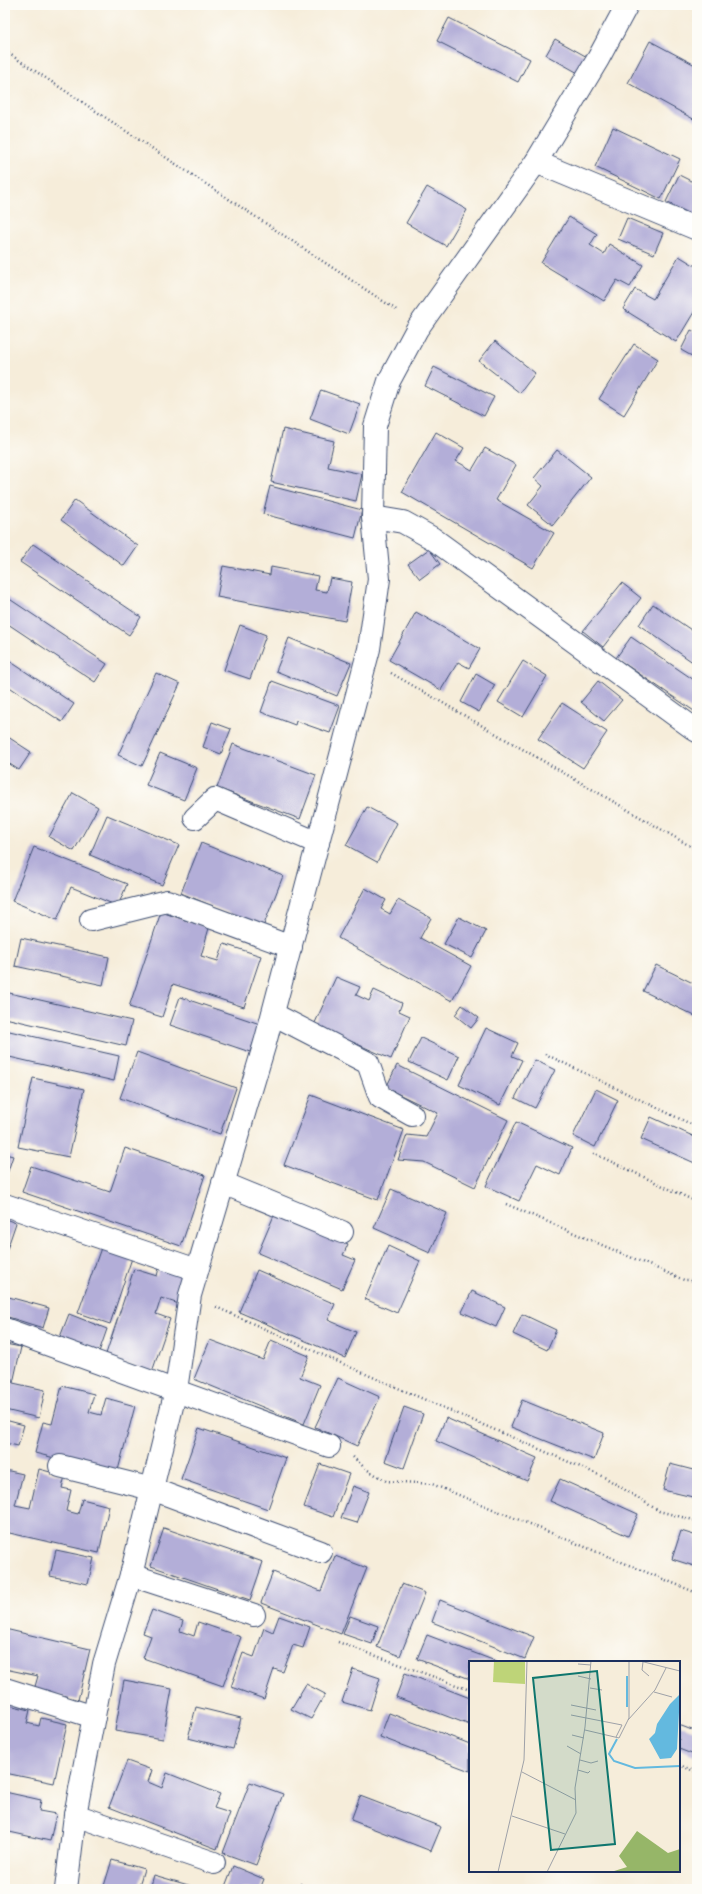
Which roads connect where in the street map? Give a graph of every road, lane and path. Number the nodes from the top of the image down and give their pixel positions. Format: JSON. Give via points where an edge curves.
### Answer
{"nodes":[{"id":1,"x":627,"y":5,"type":"edge"},
{"id":2,"x":692,"y":5,"type":"edge"},
{"id":3,"x":697,"y":8,"type":"edge"},
{"id":4,"x":5,"y":51,"type":"edge"},
{"id":5,"x":536,"y":162,"type":"junction"},
{"id":6,"x":697,"y":229,"type":"edge"},
{"id":7,"x":417,"y":329,"type":"junction"},
{"id":8,"x":373,"y":516,"type":"junction"},
{"id":9,"x":366,"y":659,"type":"junction"},
{"id":10,"x":697,"y":732,"type":"edge"},
{"id":11,"x":195,"y":818,"type":"dead end"},
{"id":12,"x":318,"y":843,"type":"junction"},
{"id":13,"x":697,"y":850,"type":"edge"},
{"id":14,"x":91,"y":920,"type":"dead end"},
{"id":15,"x":291,"y":947,"type":"junction"},
{"id":16,"x":273,"y":1014,"type":"junction"},
{"id":17,"x":545,"y":1054,"type":"dead end"},
{"id":18,"x":412,"y":1115,"type":"dead end"},
{"id":19,"x":697,"y":1126,"type":"edge"},
{"id":20,"x":593,"y":1153,"type":"dead end"},
{"id":21,"x":223,"y":1183,"type":"junction"},
{"id":22,"x":697,"y":1202,"type":"edge"},
{"id":23,"x":5,"y":1204,"type":"edge"},
{"id":24,"x":506,"y":1204,"type":"dead end"},
{"id":25,"x":342,"y":1232,"type":"dead end"},
{"id":26,"x":197,"y":1270,"type":"junction"},
{"id":27,"x":697,"y":1280,"type":"edge"},
{"id":28,"x":190,"y":1295,"type":"junction"},
{"id":29,"x":5,"y":1329,"type":"edge"},
{"id":30,"x":176,"y":1390,"type":"junction"},
{"id":31,"x":329,"y":1446,"type":"joint"},
{"id":32,"x":60,"y":1466,"type":"dead end"},
{"id":33,"x":152,"y":1489,"type":"junction"},
{"id":34,"x":697,"y":1521,"type":"edge"},
{"id":35,"x":321,"y":1552,"type":"dead end"},
{"id":36,"x":131,"y":1575,"type":"junction"},
{"id":37,"x":697,"y":1593,"type":"edge"},
{"id":38,"x":254,"y":1615,"type":"dead end"},
{"id":39,"x":338,"y":1642,"type":"dead end"},
{"id":40,"x":5,"y":1690,"type":"edge"},
{"id":41,"x":469,"y":1690,"type":"edge"},
{"id":42,"x":94,"y":1717,"type":"junction"},
{"id":43,"x":680,"y":1765,"type":"edge"},
{"id":44,"x":697,"y":1772,"type":"edge"},
{"id":45,"x":75,"y":1815,"type":"junction"},
{"id":46,"x":214,"y":1863,"type":"dead end"},
{"id":47,"x":300,"y":1884,"type":"dead end"},
{"id":48,"x":66,"y":1889,"type":"edge"},
{"id":49,"x":313,"y":1889,"type":"edge"}],
"edges":[{"from":1,"to":5,"type":"street"},
{"from":2,"to":3,"type":"path"},
{"from":4,"to":7,"type":"path","via":[[393,306]]},
{"from":5,"to":6,"type":"street"},
{"from":5,"to":7,"type":"street"},
{"from":7,"to":8,"type":"street","via":[[389,381],[375,426]]},
{"from":8,"to":9,"type":"street","via":[[379,579]]},
{"from":8,"to":10,"type":"street","via":[[403,522],[432,538]]},
{"from":9,"to":12,"type":"street"},
{"from":9,"to":13,"type":"path"},
{"from":11,"to":12,"type":"street","via":[[215,799]]},
{"from":12,"to":15,"type":"street"},
{"from":14,"to":15,"type":"street","via":[[167,901]]},
{"from":15,"to":16,"type":"street"},
{"from":16,"to":18,"type":"street","via":[[368,1063],[380,1097]]},
{"from":16,"to":21,"type":"street"},
{"from":17,"to":19,"type":"path"},
{"from":20,"to":22,"type":"path"},
{"from":21,"to":25,"type":"street"},
{"from":21,"to":26,"type":"street"},
{"from":23,"to":26,"type":"street"},
{"from":24,"to":27,"type":"path","via":[[684,1280]]},
{"from":26,"to":28,"type":"street"},
{"from":28,"to":30,"type":"street"},
{"from":28,"to":34,"type":"path","via":[[606,1478],[659,1511]]},
{"from":29,"to":30,"type":"street"},
{"from":30,"to":31,"type":"street"},
{"from":30,"to":33,"type":"street"},
{"from":31,"to":37,"type":"path","via":[[350,1453],[366,1469],[386,1481],[432,1484]]},
{"from":32,"to":33,"type":"street"},
{"from":33,"to":35,"type":"street"},
{"from":33,"to":36,"type":"street"},
{"from":36,"to":38,"type":"street"},
{"from":36,"to":42,"type":"street","via":[[104,1664]]},
{"from":39,"to":41,"type":"path"},
{"from":40,"to":42,"type":"street"},
{"from":42,"to":45,"type":"street"},
{"from":43,"to":44,"type":"path"},
{"from":45,"to":46,"type":"street"},
{"from":45,"to":48,"type":"street"},
{"from":47,"to":49,"type":"path"}]}
